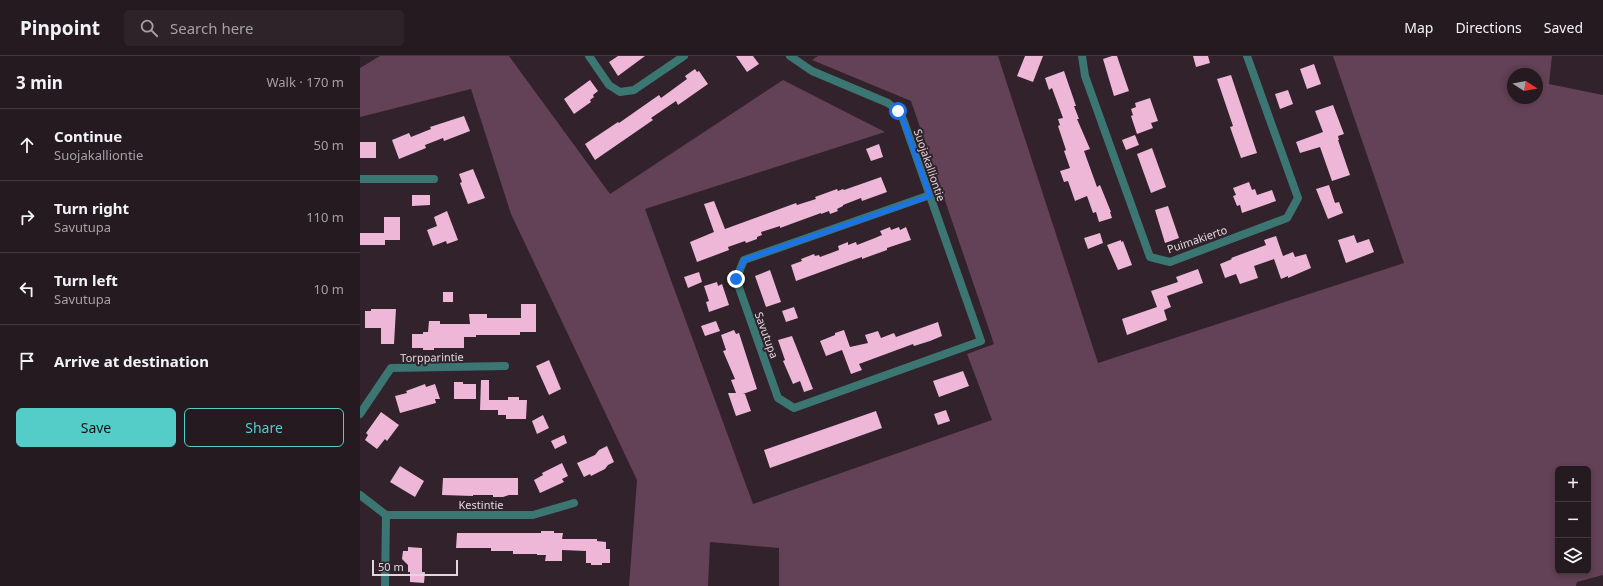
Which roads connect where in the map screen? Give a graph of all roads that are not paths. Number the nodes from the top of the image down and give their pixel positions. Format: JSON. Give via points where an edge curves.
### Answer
{"nodes":[{"id":1,"x":589,"y":56,"type":"edge"},
{"id":2,"x":684,"y":56,"type":"edge"},
{"id":3,"x":790,"y":56,"type":"edge"},
{"id":4,"x":1082,"y":56,"type":"edge"},
{"id":5,"x":1247,"y":56,"type":"edge"},
{"id":6,"x":360,"y":179,"type":"edge"},
{"id":7,"x":434,"y":179,"type":"dead end"},
{"id":8,"x":930,"y":196,"type":"junction"},
{"id":9,"x":980,"y":341,"type":"joint"},
{"id":10,"x":505,"y":366,"type":"dead end"},
{"id":11,"x":360,"y":414,"type":"edge"},
{"id":12,"x":360,"y":495,"type":"edge"},
{"id":13,"x":574,"y":503,"type":"dead end"},
{"id":14,"x":386,"y":515,"type":"junction"},
{"id":15,"x":385,"y":586,"type":"edge"}],
"edges":[{"from":1,"to":2,"type":"street","via":[[609,85],[620,92],[634,90]]},
{"from":3,"to":8,"type":"street","name":"Suojakalliontie","via":[[812,71],[888,103],[898,111]]},
{"from":4,"to":5,"type":"street","name":"Puimakierto","via":[[1085,76],[1150,257],[1170,262],[1287,218],[1298,198]]},
{"from":6,"to":7,"type":"street"},
{"from":8,"to":9,"type":"street","name":"Suojakalliontie"},
{"from":8,"to":9,"type":"street","name":"Savutupa","via":[[744,260],[736,279],[778,398],[794,408]]},
{"from":10,"to":11,"type":"street","name":"Torpparintie","via":[[391,368]]},
{"from":12,"to":14,"type":"street"},
{"from":13,"to":14,"type":"street","name":"Kestintie","via":[[533,515]]},
{"from":14,"to":15,"type":"street"}]}
